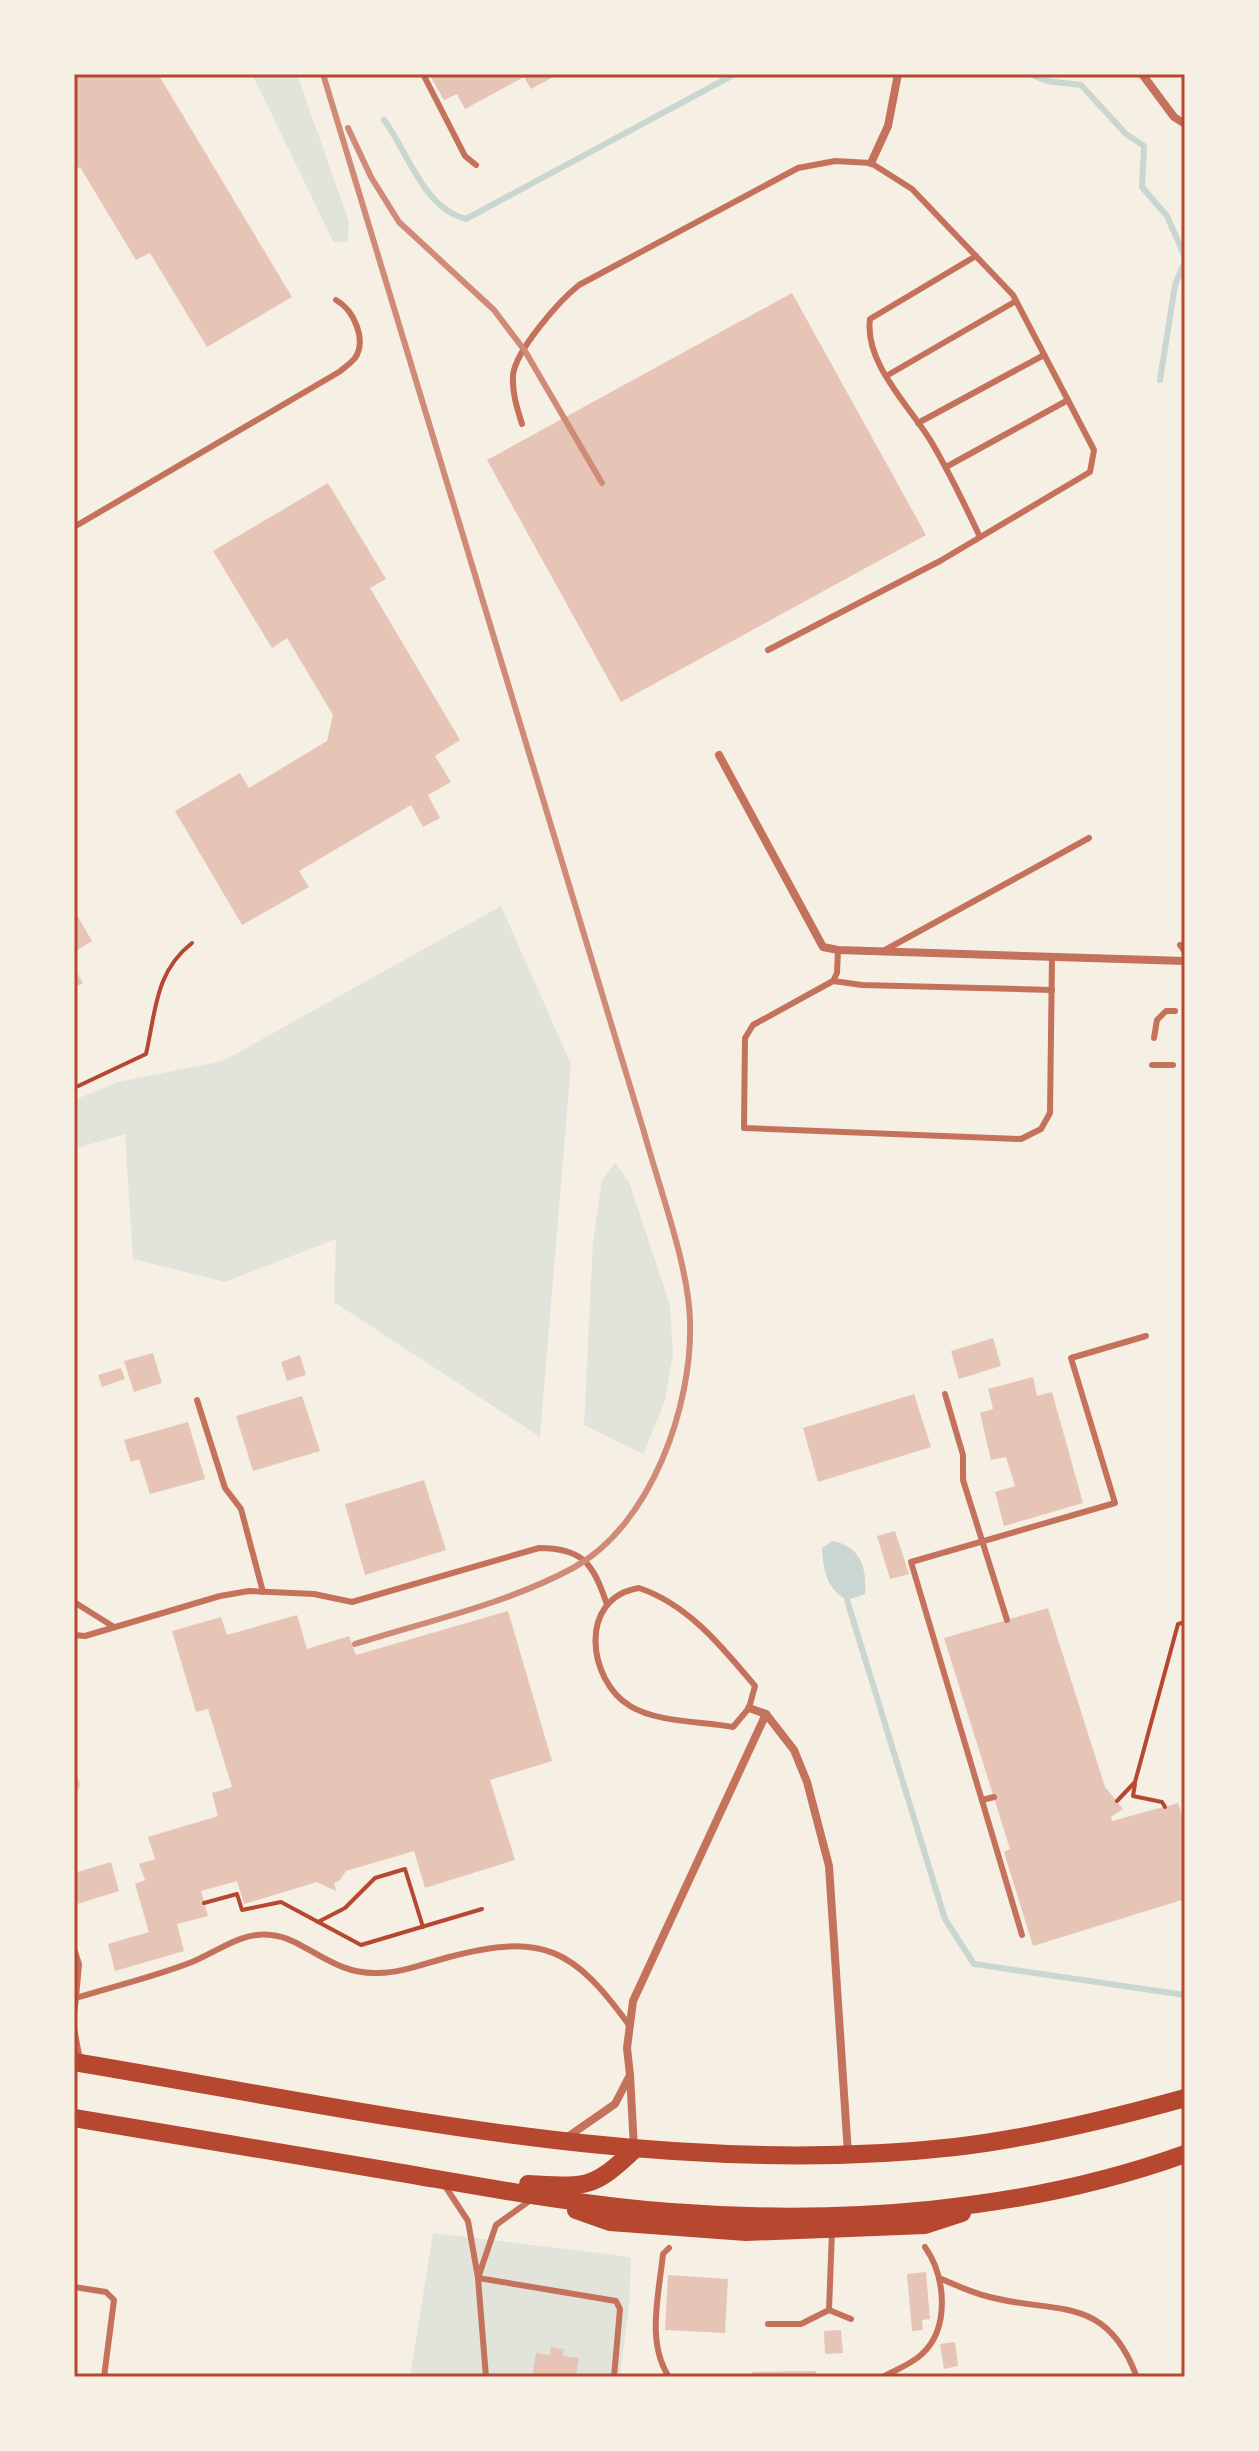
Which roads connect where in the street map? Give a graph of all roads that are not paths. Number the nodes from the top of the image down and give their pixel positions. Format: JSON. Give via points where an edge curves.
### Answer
{"nodes":[{"id":1,"x":423,"y":74,"type":"edge"},
{"id":2,"x":898,"y":74,"type":"edge"},
{"id":3,"x":1142,"y":74,"type":"edge"},
{"id":4,"x":1185,"y":124,"type":"edge"},
{"id":5,"x":871,"y":163,"type":"junction"},
{"id":6,"x":476,"y":165,"type":"dead end"},
{"id":7,"x":976,"y":256,"type":"junction"},
{"id":8,"x":336,"y":300,"type":"dead end"},
{"id":9,"x":1016,"y":301,"type":"junction"},
{"id":10,"x":1044,"y":355,"type":"junction"},
{"id":11,"x":888,"y":375,"type":"junction"},
{"id":12,"x":1068,"y":400,"type":"junction"},
{"id":13,"x":918,"y":423,"type":"junction"},
{"id":14,"x":522,"y":424,"type":"dead end"},
{"id":15,"x":946,"y":467,"type":"junction"},
{"id":16,"x":74,"y":527,"type":"edge"},
{"id":17,"x":980,"y":537,"type":"junction"},
{"id":18,"x":768,"y":650,"type":"dead end"},
{"id":19,"x":719,"y":755,"type":"dead end"},
{"id":20,"x":1089,"y":838,"type":"dead end"},
{"id":21,"x":838,"y":950,"type":"junction"},
{"id":22,"x":882,"y":952,"type":"junction"},
{"id":23,"x":1052,"y":957,"type":"junction"},
{"id":24,"x":1185,"y":961,"type":"edge"},
{"id":25,"x":833,"y":981,"type":"junction"},
{"id":26,"x":1052,"y":990,"type":"junction"},
{"id":27,"x":1175,"y":1011,"type":"dead end"},
{"id":28,"x":1154,"y":1038,"type":"dead end"},
{"id":29,"x":1152,"y":1065,"type":"dead end"},
{"id":30,"x":1173,"y":1065,"type":"dead end"},
{"id":31,"x":1146,"y":1336,"type":"dead end"},
{"id":32,"x":945,"y":1394,"type":"dead end"},
{"id":33,"x":197,"y":1400,"type":"dead end"},
{"id":34,"x":981,"y":1542,"type":"junction"},
{"id":35,"x":263,"y":1592,"type":"junction"},
{"id":36,"x":74,"y":1602,"type":"edge"},
{"id":37,"x":606,"y":1602,"type":"junction"},
{"id":38,"x":1007,"y":1620,"type":"dead end"},
{"id":39,"x":114,"y":1627,"type":"junction"},
{"id":40,"x":74,"y":1635,"type":"edge"},
{"id":41,"x":749,"y":1708,"type":"junction"},
{"id":42,"x":766,"y":1714,"type":"junction"},
{"id":43,"x":994,"y":1797,"type":"dead end"},
{"id":44,"x":982,"y":1800,"type":"junction"},
{"id":45,"x":1022,"y":1935,"type":"dead end"},
{"id":46,"x":74,"y":1949,"type":"edge"},
{"id":47,"x":76,"y":1998,"type":"edge"},
{"id":48,"x":74,"y":2013,"type":"edge"},
{"id":49,"x":629,"y":2025,"type":"junction"},
{"id":50,"x":74,"y":2028,"type":"edge"},
{"id":51,"x":77,"y":2062,"type":"edge"},
{"id":52,"x":630,"y":2075,"type":"junction"},
{"id":53,"x":1185,"y":2098,"type":"edge"},
{"id":54,"x":74,"y":2118,"type":"edge"},
{"id":55,"x":561,"y":2140,"type":"junction"},
{"id":56,"x":635,"y":2149,"type":"junction"},
{"id":57,"x":1185,"y":2154,"type":"edge"},
{"id":58,"x":848,"y":2155,"type":"junction"},
{"id":59,"x":441,"y":2180,"type":"junction"},
{"id":60,"x":535,"y":2196,"type":"junction"},
{"id":61,"x":1000,"y":2199,"type":"junction"},
{"id":62,"x":832,"y":2231,"type":"junction"},
{"id":63,"x":925,"y":2247,"type":"dead end"},
{"id":64,"x":669,"y":2248,"type":"dead end"},
{"id":65,"x":478,"y":2278,"type":"junction"},
{"id":66,"x":939,"y":2278,"type":"junction"},
{"id":67,"x":74,"y":2287,"type":"edge"},
{"id":68,"x":829,"y":2310,"type":"junction"},
{"id":69,"x":851,"y":2319,"type":"dead end"},
{"id":70,"x":768,"y":2324,"type":"dead end"},
{"id":71,"x":1136,"y":2375,"type":"edge"},
{"id":72,"x":104,"y":2377,"type":"edge"},
{"id":73,"x":486,"y":2377,"type":"edge"},
{"id":74,"x":614,"y":2377,"type":"edge"},
{"id":75,"x":669,"y":2377,"type":"edge"},
{"id":76,"x":883,"y":2377,"type":"edge"}],
"edges":[{"from":1,"to":6,"type":"lane","via":[[465,156]]},
{"from":2,"to":5,"type":"street","via":[[888,126]]},
{"from":3,"to":4,"type":"street"},
{"from":5,"to":7,"type":"lane","via":[[912,189]]},
{"from":5,"to":14,"type":"lane","via":[[835,161],[790,172],[579,285],[559,301],[513,372]]},
{"from":7,"to":9,"type":"lane"},
{"from":7,"to":11,"type":"lane","via":[[870,319],[868,333]]},
{"from":8,"to":16,"type":"lane","via":[[347,306],[359,338],[356,357],[339,372]]},
{"from":9,"to":10,"type":"lane"},
{"from":9,"to":11,"type":"lane"},
{"from":10,"to":12,"type":"lane"},
{"from":10,"to":13,"type":"lane"},
{"from":11,"to":13,"type":"lane"},
{"from":12,"to":15,"type":"lane"},
{"from":12,"to":17,"type":"lane","via":[[1094,450],[1090,472]]},
{"from":13,"to":15,"type":"lane"},
{"from":15,"to":17,"type":"lane"},
{"from":17,"to":18,"type":"lane"},
{"from":19,"to":21,"type":"street","via":[[814,934],[823,947]]},
{"from":20,"to":22,"type":"lane"},
{"from":21,"to":22,"type":"street"},
{"from":21,"to":25,"type":"lane"},
{"from":22,"to":23,"type":"street"},
{"from":23,"to":24,"type":"street"},
{"from":23,"to":26,"type":"lane"},
{"from":25,"to":26,"type":"lane"},
{"from":25,"to":26,"type":"lane","via":[[753,1025],[745,1038],[744,1128],[1021,1139],[1041,1129],[1050,1113]]},
{"from":27,"to":28,"type":"lane","via":[[1166,1011],[1157,1020]]},
{"from":29,"to":30,"type":"lane"},
{"from":31,"to":34,"type":"lane","via":[[1071,1358],[1115,1503]]},
{"from":32,"to":34,"type":"lane"},
{"from":33,"to":35,"type":"lane","via":[[225,1488],[241,1509]]},
{"from":34,"to":38,"type":"lane"},
{"from":34,"to":44,"type":"lane","via":[[911,1562]]},
{"from":35,"to":37,"type":"lane","via":[[352,1602],[539,1548],[556,1548],[594,1568]]},
{"from":35,"to":39,"type":"lane","via":[[220,1596]]},
{"from":36,"to":39,"type":"lane"},
{"from":37,"to":41,"type":"lane","via":[[619,1591],[639,1588],[684,1611],[755,1686]]},
{"from":37,"to":41,"type":"lane","via":[[597,1618],[599,1661],[618,1697],[631,1707],[733,1727]]},
{"from":39,"to":40,"type":"lane"},
{"from":41,"to":42,"type":"street"},
{"from":42,"to":49,"type":"street","via":[[642,1979]]},
{"from":42,"to":58,"type":"street","via":[[794,1750],[829,1866]]},
{"from":43,"to":44,"type":"lane"},
{"from":44,"to":45,"type":"lane"},
{"from":46,"to":47,"type":"lane","via":[[79,1964]]},
{"from":47,"to":48,"type":"lane"},
{"from":47,"to":49,"type":"lane","via":[[263,1934],[341,1968],[374,1974],[460,1954],[536,1947],[595,1978]]},
{"from":49,"to":52,"type":"street"},
{"from":50,"to":51,"type":"lane"},
{"from":51,"to":55,"type":"main road"},
{"from":52,"to":55,"type":"street","via":[[615,2104]]},
{"from":52,"to":56,"type":"street"},
{"from":53,"to":58,"type":"main road","via":[[1039,2133],[955,2147]]},
{"from":54,"to":59,"type":"main road"},
{"from":55,"to":56,"type":"main road"},
{"from":56,"to":58,"type":"main road"},
{"from":56,"to":59,"type":"main road","via":[[605,2177],[574,2187]]},
{"from":57,"to":61,"type":"main road"},
{"from":59,"to":60,"type":"main road"},
{"from":59,"to":65,"type":"lane","via":[[468,2221]]},
{"from":60,"to":61,"type":"main road","via":[[672,2212],[807,2216],[880,2214]]},
{"from":60,"to":62,"type":"main road","via":[[610,2222],[746,2232]]},
{"from":60,"to":65,"type":"lane","via":[[496,2225]]},
{"from":61,"to":62,"type":"main road","via":[[925,2225]]},
{"from":62,"to":68,"type":"lane"},
{"from":63,"to":66,"type":"lane"},
{"from":64,"to":75,"type":"lane","via":[[663,2254],[656,2325],[658,2360]]},
{"from":65,"to":73,"type":"lane"},
{"from":65,"to":74,"type":"lane","via":[[616,2301],[620,2309]]},
{"from":66,"to":71,"type":"lane","via":[[987,2297],[1067,2308],[1098,2322],[1114,2335]]},
{"from":66,"to":76,"type":"lane","via":[[941,2321],[934,2337],[921,2355]]},
{"from":67,"to":72,"type":"lane","via":[[106,2292],[114,2300]]},
{"from":68,"to":69,"type":"lane"},
{"from":68,"to":70,"type":"lane","via":[[801,2324]]}]}
